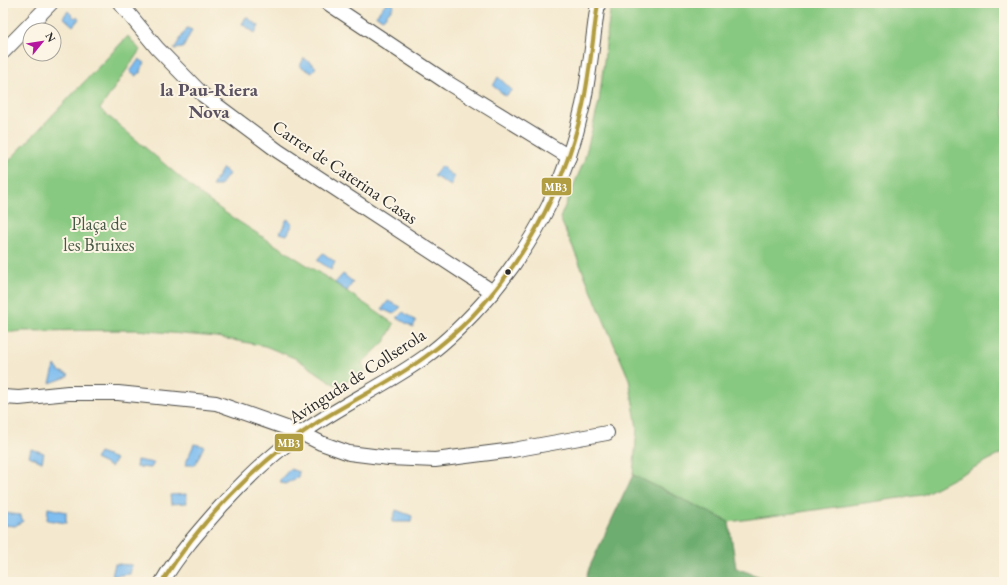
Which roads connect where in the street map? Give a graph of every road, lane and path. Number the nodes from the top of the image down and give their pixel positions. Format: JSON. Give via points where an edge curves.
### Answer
{"nodes":[{"id":1,"x":51,"y":3,"type":"edge"},
{"id":2,"x":120,"y":3,"type":"edge"},
{"id":3,"x":328,"y":3,"type":"edge"},
{"id":4,"x":598,"y":3,"type":"edge"},
{"id":5,"x":3,"y":52,"type":"edge"},
{"id":6,"x":569,"y":157,"type":"junction"},
{"id":7,"x":493,"y":292,"type":"junction"},
{"id":8,"x":3,"y":397,"type":"edge"},
{"id":9,"x":301,"y":433,"type":"junction"},
{"id":10,"x":607,"y":433,"type":"dead end"},
{"id":11,"x":162,"y":582,"type":"edge"}],
"edges":[{"from":1,"to":5,"type":"street"},
{"from":2,"to":7,"type":"street","name":"Carrer de Caterina Casas","via":[[157,48],[203,95],[278,151]]},
{"from":3,"to":6,"type":"street","via":[[448,83]]},
{"from":4,"to":6,"type":"street","name":"Avinguda de Collserola","via":[[584,104]]},
{"from":6,"to":7,"type":"street","name":"Avinguda de Collserola","via":[[538,228]]},
{"from":7,"to":9,"type":"street","name":"Avinguda de Collserola","via":[[461,326],[426,357]]},
{"from":8,"to":9,"type":"street","via":[[118,393],[216,403]]},
{"from":9,"to":10,"type":"street","via":[[349,452],[389,458],[435,460],[513,450]]},
{"from":9,"to":11,"type":"street","name":"Avinguda de Collserola","via":[[238,488],[186,547]]}]}
